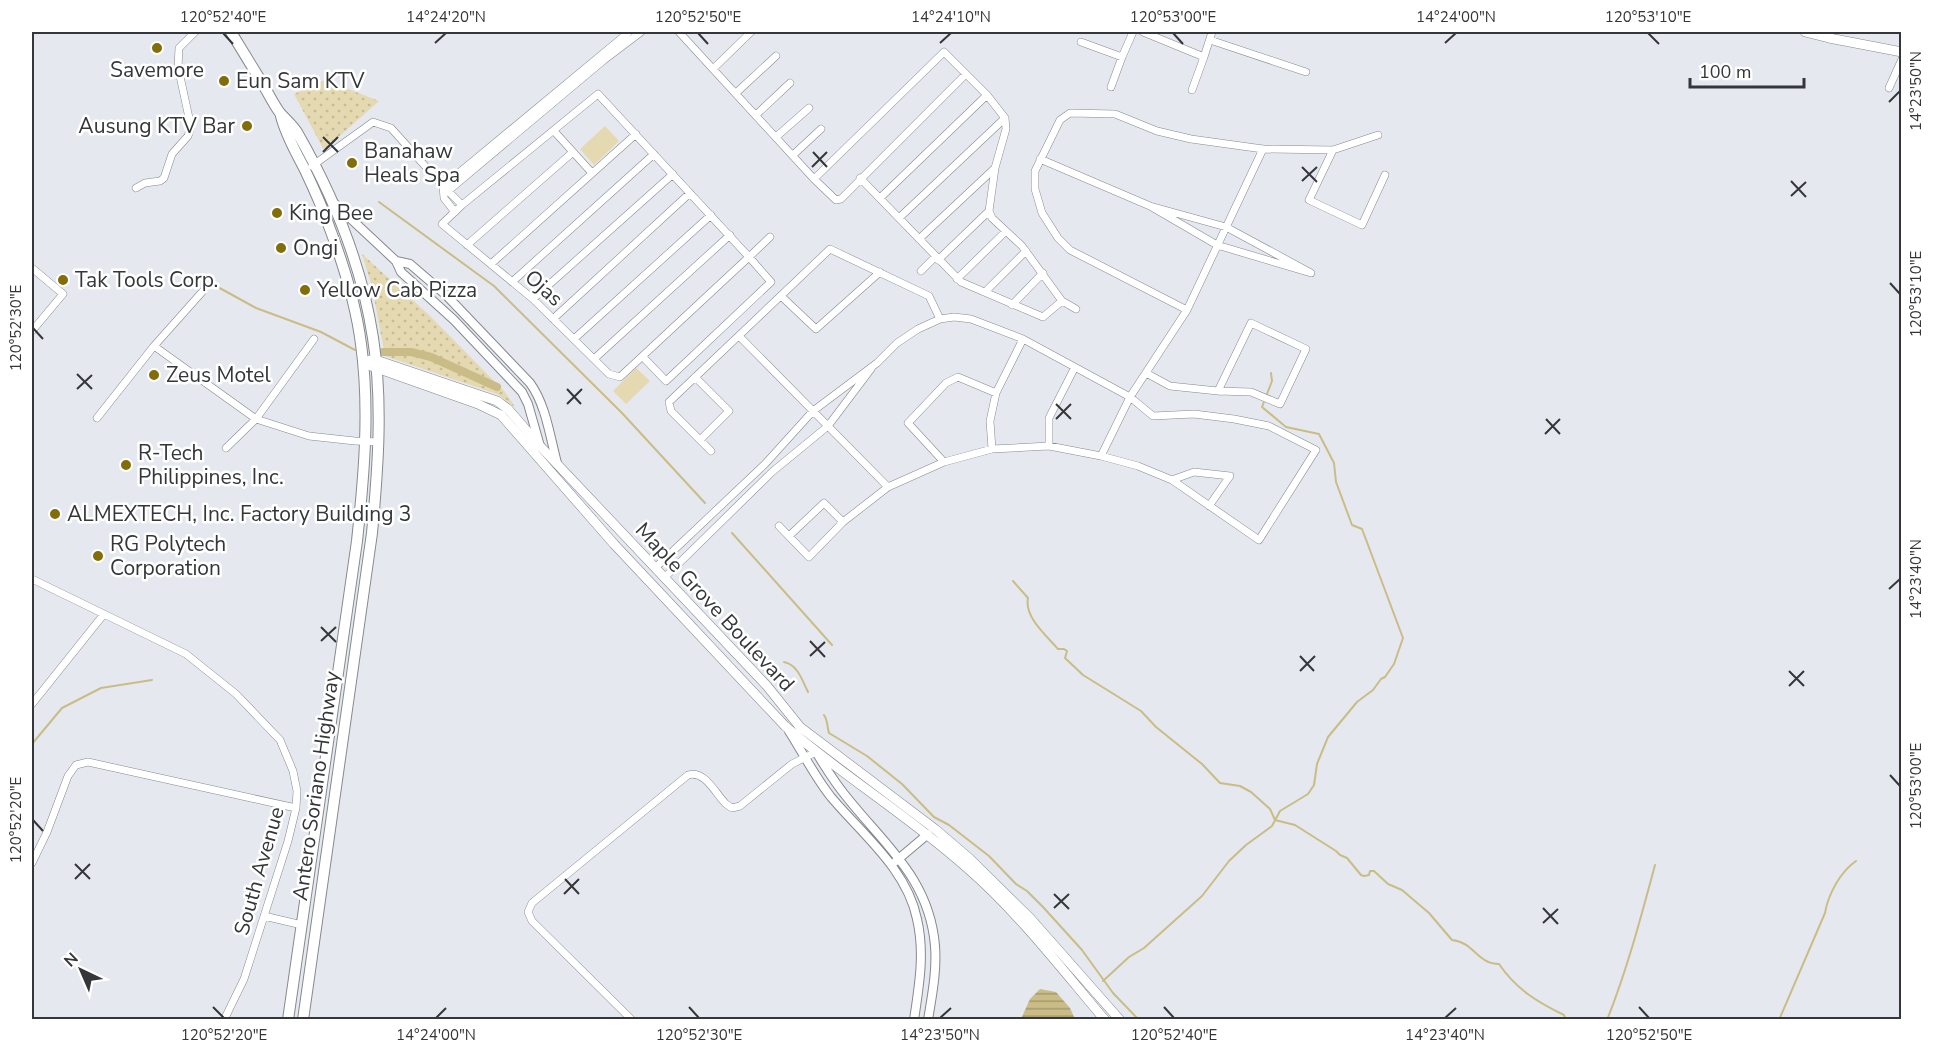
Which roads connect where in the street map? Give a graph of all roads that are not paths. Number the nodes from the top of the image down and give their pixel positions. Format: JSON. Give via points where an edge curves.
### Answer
{"nodes":[{"id":1,"x":195,"y":32,"type":"edge"},
{"id":2,"x":231,"y":32,"type":"edge"},
{"id":3,"x":629,"y":32,"type":"edge"},
{"id":4,"x":641,"y":32,"type":"edge"},
{"id":5,"x":679,"y":32,"type":"edge"},
{"id":6,"x":751,"y":32,"type":"edge"},
{"id":7,"x":1133,"y":32,"type":"edge"},
{"id":8,"x":1143,"y":32,"type":"edge"},
{"id":9,"x":1212,"y":32,"type":"edge"},
{"id":10,"x":1805,"y":32,"type":"edge"},
{"id":11,"x":1210,"y":40,"type":"junction"},
{"id":12,"x":1081,"y":42,"type":"dead end"},
{"id":13,"x":1902,"y":52,"type":"edge"},
{"id":14,"x":776,"y":56,"type":"dead end"},
{"id":15,"x":1122,"y":57,"type":"junction"},
{"id":16,"x":1204,"y":57,"type":"junction"},
{"id":17,"x":1902,"y":59,"type":"edge"},
{"id":18,"x":713,"y":69,"type":"junction"},
{"id":19,"x":1306,"y":72,"type":"dead end"},
{"id":20,"x":966,"y":74,"type":"junction"},
{"id":21,"x":790,"y":83,"type":"dead end"},
{"id":22,"x":1111,"y":87,"type":"dead end"},
{"id":23,"x":1888,"y":88,"type":"dead end"},
{"id":24,"x":1192,"y":90,"type":"dead end"},
{"id":25,"x":736,"y":93,"type":"junction"},
{"id":26,"x":987,"y":96,"type":"junction"},
{"id":27,"x":809,"y":108,"type":"dead end"},
{"id":28,"x":756,"y":115,"type":"junction"},
{"id":29,"x":1005,"y":118,"type":"junction"},
{"id":30,"x":821,"y":129,"type":"dead end"},
{"id":31,"x":554,"y":131,"type":"junction"},
{"id":32,"x":636,"y":134,"type":"junction"},
{"id":33,"x":1378,"y":135,"type":"dead end"},
{"id":34,"x":776,"y":137,"type":"junction"},
{"id":35,"x":1263,"y":149,"type":"junction"},
{"id":36,"x":1333,"y":150,"type":"junction"},
{"id":37,"x":573,"y":152,"type":"junction"},
{"id":38,"x":654,"y":154,"type":"junction"},
{"id":39,"x":793,"y":155,"type":"junction"},
{"id":40,"x":1040,"y":159,"type":"junction"},
{"id":41,"x":310,"y":168,"type":"junction"},
{"id":42,"x":995,"y":168,"type":"junction"},
{"id":43,"x":592,"y":173,"type":"junction"},
{"id":44,"x":673,"y":174,"type":"junction"},
{"id":45,"x":1385,"y":175,"type":"dead end"},
{"id":46,"x":860,"y":178,"type":"junction"},
{"id":47,"x":814,"y":179,"type":"junction"},
{"id":48,"x":136,"y":188,"type":"dead end"},
{"id":49,"x":446,"y":189,"type":"junction"},
{"id":50,"x":690,"y":193,"type":"junction"},
{"id":51,"x":880,"y":198,"type":"junction"},
{"id":52,"x":332,"y":202,"type":"junction"},
{"id":53,"x":462,"y":204,"type":"junction"},
{"id":54,"x":1150,"y":206,"type":"junction"},
{"id":55,"x":455,"y":212,"type":"junction"},
{"id":56,"x":988,"y":212,"type":"junction"},
{"id":57,"x":711,"y":215,"type":"junction"},
{"id":58,"x":899,"y":218,"type":"junction"},
{"id":59,"x":1226,"y":227,"type":"junction"},
{"id":60,"x":1006,"y":231,"type":"junction"},
{"id":61,"x":730,"y":236,"type":"junction"},
{"id":62,"x":770,"y":237,"type":"dead end"},
{"id":63,"x":919,"y":239,"type":"junction"},
{"id":64,"x":468,"y":245,"type":"junction"},
{"id":65,"x":1217,"y":245,"type":"junction"},
{"id":66,"x":1026,"y":251,"type":"junction"},
{"id":67,"x":749,"y":256,"type":"junction"},
{"id":68,"x":937,"y":258,"type":"junction"},
{"id":69,"x":396,"y":261,"type":"junction"},
{"id":70,"x":491,"y":264,"type":"junction"},
{"id":71,"x":32,"y":268,"type":"edge"},
{"id":72,"x":921,"y":271,"type":"dead end"},
{"id":73,"x":880,"y":272,"type":"junction"},
{"id":74,"x":1043,"y":273,"type":"junction"},
{"id":75,"x":957,"y":279,"type":"junction"},
{"id":76,"x":512,"y":282,"type":"junction"},
{"id":77,"x":203,"y":291,"type":"dead end"},
{"id":78,"x":985,"y":292,"type":"junction"},
{"id":79,"x":781,"y":296,"type":"junction"},
{"id":80,"x":533,"y":299,"type":"junction"},
{"id":81,"x":1062,"y":301,"type":"junction"},
{"id":82,"x":1012,"y":305,"type":"junction"},
{"id":83,"x":1076,"y":309,"type":"dead end"},
{"id":84,"x":1187,"y":310,"type":"junction"},
{"id":85,"x":553,"y":319,"type":"junction"},
{"id":86,"x":940,"y":319,"type":"junction"},
{"id":87,"x":32,"y":331,"type":"edge"},
{"id":88,"x":739,"y":336,"type":"junction"},
{"id":89,"x":314,"y":339,"type":"dead end"},
{"id":90,"x":574,"y":339,"type":"junction"},
{"id":91,"x":1023,"y":339,"type":"junction"},
{"id":92,"x":154,"y":346,"type":"junction"},
{"id":93,"x":643,"y":357,"type":"junction"},
{"id":94,"x":594,"y":359,"type":"junction"},
{"id":95,"x":363,"y":361,"type":"junction"},
{"id":96,"x":877,"y":363,"type":"junction"},
{"id":97,"x":376,"y":364,"type":"junction"},
{"id":98,"x":1075,"y":367,"type":"junction"},
{"id":99,"x":1146,"y":373,"type":"junction"},
{"id":100,"x":695,"y":377,"type":"junction"},
{"id":101,"x":1218,"y":391,"type":"junction"},
{"id":102,"x":996,"y":393,"type":"junction"},
{"id":103,"x":1130,"y":397,"type":"junction"},
{"id":104,"x":813,"y":411,"type":"junction"},
{"id":105,"x":97,"y":418,"type":"dead end"},
{"id":106,"x":256,"y":419,"type":"junction"},
{"id":107,"x":828,"y":426,"type":"junction"},
{"id":108,"x":700,"y":440,"type":"junction"},
{"id":109,"x":365,"y":442,"type":"junction"},
{"id":110,"x":379,"y":442,"type":"junction"},
{"id":111,"x":540,"y":446,"type":"junction"},
{"id":112,"x":1049,"y":446,"type":"junction"},
{"id":113,"x":226,"y":448,"type":"dead end"},
{"id":114,"x":992,"y":449,"type":"junction"},
{"id":115,"x":711,"y":451,"type":"dead end"},
{"id":116,"x":1101,"y":456,"type":"junction"},
{"id":117,"x":944,"y":462,"type":"junction"},
{"id":118,"x":557,"y":463,"type":"junction"},
{"id":119,"x":765,"y":464,"type":"junction"},
{"id":120,"x":772,"y":472,"type":"junction"},
{"id":121,"x":1173,"y":480,"type":"junction"},
{"id":122,"x":888,"y":487,"type":"junction"},
{"id":123,"x":1209,"y":506,"type":"junction"},
{"id":124,"x":843,"y":522,"type":"junction"},
{"id":125,"x":779,"y":526,"type":"dead end"},
{"id":126,"x":789,"y":536,"type":"junction"},
{"id":127,"x":655,"y":568,"type":"junction"},
{"id":128,"x":664,"y":578,"type":"junction"},
{"id":129,"x":32,"y":579,"type":"edge"},
{"id":130,"x":104,"y":614,"type":"junction"},
{"id":131,"x":32,"y":704,"type":"edge"},
{"id":132,"x":785,"y":726,"type":"junction"},
{"id":133,"x":800,"y":727,"type":"junction"},
{"id":134,"x":816,"y":752,"type":"junction"},
{"id":135,"x":806,"y":757,"type":"junction"},
{"id":136,"x":296,"y":808,"type":"junction"},
{"id":137,"x":928,"y":834,"type":"junction"},
{"id":138,"x":899,"y":858,"type":"junction"},
{"id":139,"x":32,"y":863,"type":"edge"},
{"id":140,"x":891,"y":865,"type":"junction"},
{"id":141,"x":264,"y":916,"type":"junction"},
{"id":142,"x":302,"y":925,"type":"junction"},
{"id":143,"x":224,"y":1020,"type":"edge"},
{"id":144,"x":288,"y":1020,"type":"edge"},
{"id":145,"x":303,"y":1020,"type":"edge"},
{"id":146,"x":632,"y":1020,"type":"edge"},
{"id":147,"x":914,"y":1020,"type":"edge"},
{"id":148,"x":928,"y":1020,"type":"edge"},
{"id":149,"x":1105,"y":1020,"type":"edge"},
{"id":150,"x":1120,"y":1020,"type":"edge"}],
"edges":[{"from":1,"to":48,"type":"street","via":[[179,48],[178,67],[191,127],[188,136],[171,154],[164,178]]},
{"from":2,"to":41,"type":"main road","name":"Antero Soriano Highway","via":[[280,113],[286,135]]},
{"from":3,"to":49,"type":"street"},
{"from":4,"to":49,"type":"street"},
{"from":5,"to":18,"type":"street"},
{"from":6,"to":18,"type":"street"},
{"from":7,"to":15,"type":"street"},
{"from":8,"to":16,"type":"street"},
{"from":9,"to":11,"type":"street"},
{"from":10,"to":13,"type":"main road"},
{"from":11,"to":16,"type":"street"},
{"from":11,"to":19,"type":"street"},
{"from":12,"to":15,"type":"street"},
{"from":14,"to":25,"type":"street"},
{"from":15,"to":22,"type":"street"},
{"from":16,"to":24,"type":"street"},
{"from":17,"to":23,"type":"street"},
{"from":18,"to":25,"type":"street"},
{"from":20,"to":26,"type":"street"},
{"from":20,"to":46,"type":"street"},
{"from":20,"to":47,"type":"street","via":[[944,52]]},
{"from":21,"to":28,"type":"street"},
{"from":25,"to":28,"type":"street"},
{"from":26,"to":29,"type":"street"},
{"from":26,"to":51,"type":"street"},
{"from":27,"to":34,"type":"street"},
{"from":28,"to":34,"type":"street"},
{"from":29,"to":42,"type":"street","via":[[1006,129]]},
{"from":29,"to":58,"type":"street"},
{"from":30,"to":39,"type":"street"},
{"from":31,"to":32,"type":"street","via":[[598,94]]},
{"from":31,"to":37,"type":"street"},
{"from":31,"to":53,"type":"street"},
{"from":32,"to":38,"type":"street"},
{"from":32,"to":43,"type":"street"},
{"from":33,"to":36,"type":"street"},
{"from":34,"to":39,"type":"street"},
{"from":35,"to":36,"type":"street"},
{"from":35,"to":40,"type":"street","via":[[1191,140],[1115,114],[1070,112],[1060,120]]},
{"from":35,"to":59,"type":"street"},
{"from":36,"to":45,"type":"street","via":[[1309,200],[1362,225]]},
{"from":37,"to":43,"type":"street"},
{"from":37,"to":64,"type":"street"},
{"from":38,"to":44,"type":"street"},
{"from":38,"to":76,"type":"street"},
{"from":39,"to":47,"type":"street"},
{"from":40,"to":54,"type":"street"},
{"from":40,"to":84,"type":"street","via":[[1035,189],[1042,213],[1058,238],[1070,250]]},
{"from":41,"to":49,"type":"street","via":[[373,122],[391,128]]},
{"from":41,"to":52,"type":"main road","name":"Antero Soriano Highway"},
{"from":41,"to":95,"type":"main road","name":"Antero Soriano Highway","via":[[343,266]]},
{"from":42,"to":56,"type":"street"},
{"from":42,"to":63,"type":"street"},
{"from":43,"to":70,"type":"street"},
{"from":44,"to":50,"type":"street"},
{"from":44,"to":80,"type":"street"},
{"from":46,"to":47,"type":"street","via":[[836,200]]},
{"from":46,"to":51,"type":"street"},
{"from":49,"to":53,"type":"street"},
{"from":49,"to":55,"type":"street","via":[[444,198]]},
{"from":50,"to":57,"type":"street"},
{"from":50,"to":85,"type":"street"},
{"from":51,"to":58,"type":"street"},
{"from":52,"to":69,"type":"street","name":"Maple Grove Boulevard"},
{"from":52,"to":97,"type":"main road","name":"Antero Soriano Highway","via":[[361,282]]},
{"from":53,"to":55,"type":"street"},
{"from":54,"to":59,"type":"street"},
{"from":54,"to":65,"type":"street"},
{"from":55,"to":64,"type":"street","name":"Ojas","via":[[442,224]]},
{"from":56,"to":60,"type":"street"},
{"from":56,"to":68,"type":"street"},
{"from":57,"to":61,"type":"street"},
{"from":57,"to":90,"type":"street"},
{"from":58,"to":63,"type":"street"},
{"from":59,"to":65,"type":"street"},
{"from":59,"to":65,"type":"street","via":[[1311,273]]},
{"from":60,"to":66,"type":"street"},
{"from":60,"to":75,"type":"street"},
{"from":61,"to":67,"type":"street"},
{"from":61,"to":94,"type":"street"},
{"from":62,"to":67,"type":"street"},
{"from":63,"to":68,"type":"street"},
{"from":64,"to":70,"type":"street","name":"Ojas"},
{"from":65,"to":84,"type":"street"},
{"from":66,"to":74,"type":"street"},
{"from":66,"to":78,"type":"street"},
{"from":67,"to":93,"type":"street"},
{"from":67,"to":93,"type":"street","via":[[771,282],[666,381]]},
{"from":68,"to":72,"type":"street"},
{"from":68,"to":75,"type":"street"},
{"from":69,"to":111,"type":"street","name":"Maple Grove Boulevard","via":[[401,272],[454,320],[522,392]]},
{"from":69,"to":118,"type":"street","name":"Maple Grove Boulevard","via":[[411,264],[446,295],[530,383],[540,400]]},
{"from":70,"to":76,"type":"street","name":"Ojas"},
{"from":71,"to":87,"type":"street","via":[[63,294]]},
{"from":73,"to":79,"type":"street","via":[[831,249]]},
{"from":73,"to":79,"type":"street","via":[[816,329]]},
{"from":73,"to":86,"type":"street","via":[[928,296]]},
{"from":74,"to":81,"type":"street"},
{"from":74,"to":82,"type":"street"},
{"from":75,"to":78,"type":"street"},
{"from":76,"to":80,"type":"street","name":"Ojas"},
{"from":77,"to":92,"type":"street"},
{"from":78,"to":82,"type":"street"},
{"from":79,"to":88,"type":"street"},
{"from":80,"to":85,"type":"street","name":"Ojas"},
{"from":81,"to":82,"type":"street","via":[[1043,317]]},
{"from":81,"to":83,"type":"street"},
{"from":84,"to":99,"type":"street"},
{"from":85,"to":90,"type":"street","name":"Ojas"},
{"from":86,"to":91,"type":"street","via":[[971,319]]},
{"from":86,"to":96,"type":"street","via":[[911,334]]},
{"from":88,"to":100,"type":"street"},
{"from":88,"to":104,"type":"street"},
{"from":89,"to":106,"type":"street"},
{"from":90,"to":94,"type":"street","name":"Ojas"},
{"from":91,"to":98,"type":"street"},
{"from":91,"to":102,"type":"street"},
{"from":92,"to":105,"type":"street"},
{"from":92,"to":106,"type":"street"},
{"from":93,"to":94,"type":"street","name":"Ojas","via":[[620,378],[609,374]]},
{"from":95,"to":97,"type":"main road"},
{"from":95,"to":109,"type":"main road","name":"Antero Soriano Highway"},
{"from":96,"to":104,"type":"street"},
{"from":96,"to":107,"type":"street"},
{"from":97,"to":110,"type":"main road","name":"Antero Soriano Highway"},
{"from":97,"to":111,"type":"main road","via":[[497,401]]},
{"from":97,"to":132,"type":"main road","name":"Maple Grove Boulevard","via":[[496,412]]},
{"from":98,"to":103,"type":"street"},
{"from":98,"to":112,"type":"street","via":[[1049,418]]},
{"from":99,"to":101,"type":"street","via":[[1170,386]]},
{"from":99,"to":103,"type":"street"},
{"from":100,"to":108,"type":"street","via":[[669,402],[672,411]]},
{"from":100,"to":108,"type":"street","via":[[729,411]]},
{"from":101,"to":101,"type":"street","via":[[1251,392],[1280,404],[1306,349],[1251,322]]},
{"from":102,"to":114,"type":"street","via":[[990,421]]},
{"from":102,"to":117,"type":"street","via":[[958,376],[946,383],[908,423]]},
{"from":103,"to":116,"type":"street"},
{"from":103,"to":123,"type":"street","via":[[1154,416],[1194,414],[1269,426],[1316,450],[1259,540]]},
{"from":104,"to":107,"type":"street"},
{"from":104,"to":119,"type":"street"},
{"from":106,"to":109,"type":"street","via":[[309,436]]},
{"from":106,"to":113,"type":"street"},
{"from":107,"to":120,"type":"street"},
{"from":107,"to":122,"type":"street"},
{"from":108,"to":115,"type":"street"},
{"from":109,"to":110,"type":"street"},
{"from":109,"to":142,"type":"main road","name":"Antero Soriano Highway","via":[[357,541]]},
{"from":110,"to":145,"type":"main road","name":"Antero Soriano Highway","via":[[372,533]]},
{"from":111,"to":118,"type":"main road"},
{"from":112,"to":114,"type":"street"},
{"from":112,"to":116,"type":"street"},
{"from":114,"to":117,"type":"street"},
{"from":116,"to":121,"type":"street"},
{"from":117,"to":122,"type":"street"},
{"from":118,"to":127,"type":"main road","name":"Maple Grove Boulevard"},
{"from":119,"to":120,"type":"street"},
{"from":119,"to":127,"type":"street"},
{"from":120,"to":128,"type":"street"},
{"from":121,"to":123,"type":"street"},
{"from":121,"to":123,"type":"street","via":[[1194,472],[1230,476]]},
{"from":122,"to":124,"type":"street"},
{"from":124,"to":126,"type":"street","via":[[824,503]]},
{"from":124,"to":126,"type":"street","via":[[809,557]]},
{"from":125,"to":126,"type":"street"},
{"from":127,"to":128,"type":"main road","name":"Maple Grove Boulevard"},
{"from":128,"to":133,"type":"main road","name":"Maple Grove Boulevard","via":[[767,686]]},
{"from":129,"to":130,"type":"street","name":"South Avenue"},
{"from":130,"to":131,"type":"street"},
{"from":130,"to":136,"type":"street","name":"South Avenue","via":[[186,654],[236,694],[280,740],[293,771]]},
{"from":132,"to":134,"type":"main road"},
{"from":132,"to":135,"type":"street","name":"Maple Grove Boulevard"},
{"from":133,"to":134,"type":"street","name":"Maple Grove Boulevard"},
{"from":133,"to":150,"type":"main road","via":[[970,859],[1030,918]]},
{"from":134,"to":135,"type":"street"},
{"from":134,"to":137,"type":"main road"},
{"from":134,"to":138,"type":"street","name":"Maple Grove Boulevard","via":[[836,784]]},
{"from":135,"to":140,"type":"street","name":"Maple Grove Boulevard","via":[[830,795]]},
{"from":135,"to":146,"type":"street","via":[[736,807],[726,804],[701,776],[688,775],[532,903],[528,912],[532,921]]},
{"from":136,"to":139,"type":"street","via":[[88,762],[76,765],[68,776]]},
{"from":136,"to":141,"type":"street","name":"South Avenue"},
{"from":137,"to":138,"type":"street"},
{"from":137,"to":149,"type":"main road","via":[[1019,917]]},
{"from":138,"to":140,"type":"street"},
{"from":138,"to":148,"type":"street","name":"Maple Grove Boulevard","via":[[926,903],[933,933],[935,970]]},
{"from":140,"to":147,"type":"street","name":"Maple Grove Boulevard","via":[[912,901],[921,938]]},
{"from":141,"to":142,"type":"street"},
{"from":141,"to":143,"type":"street","name":"South Avenue","via":[[244,979]]},
{"from":142,"to":144,"type":"main road","name":"Antero Soriano Highway"}]}
